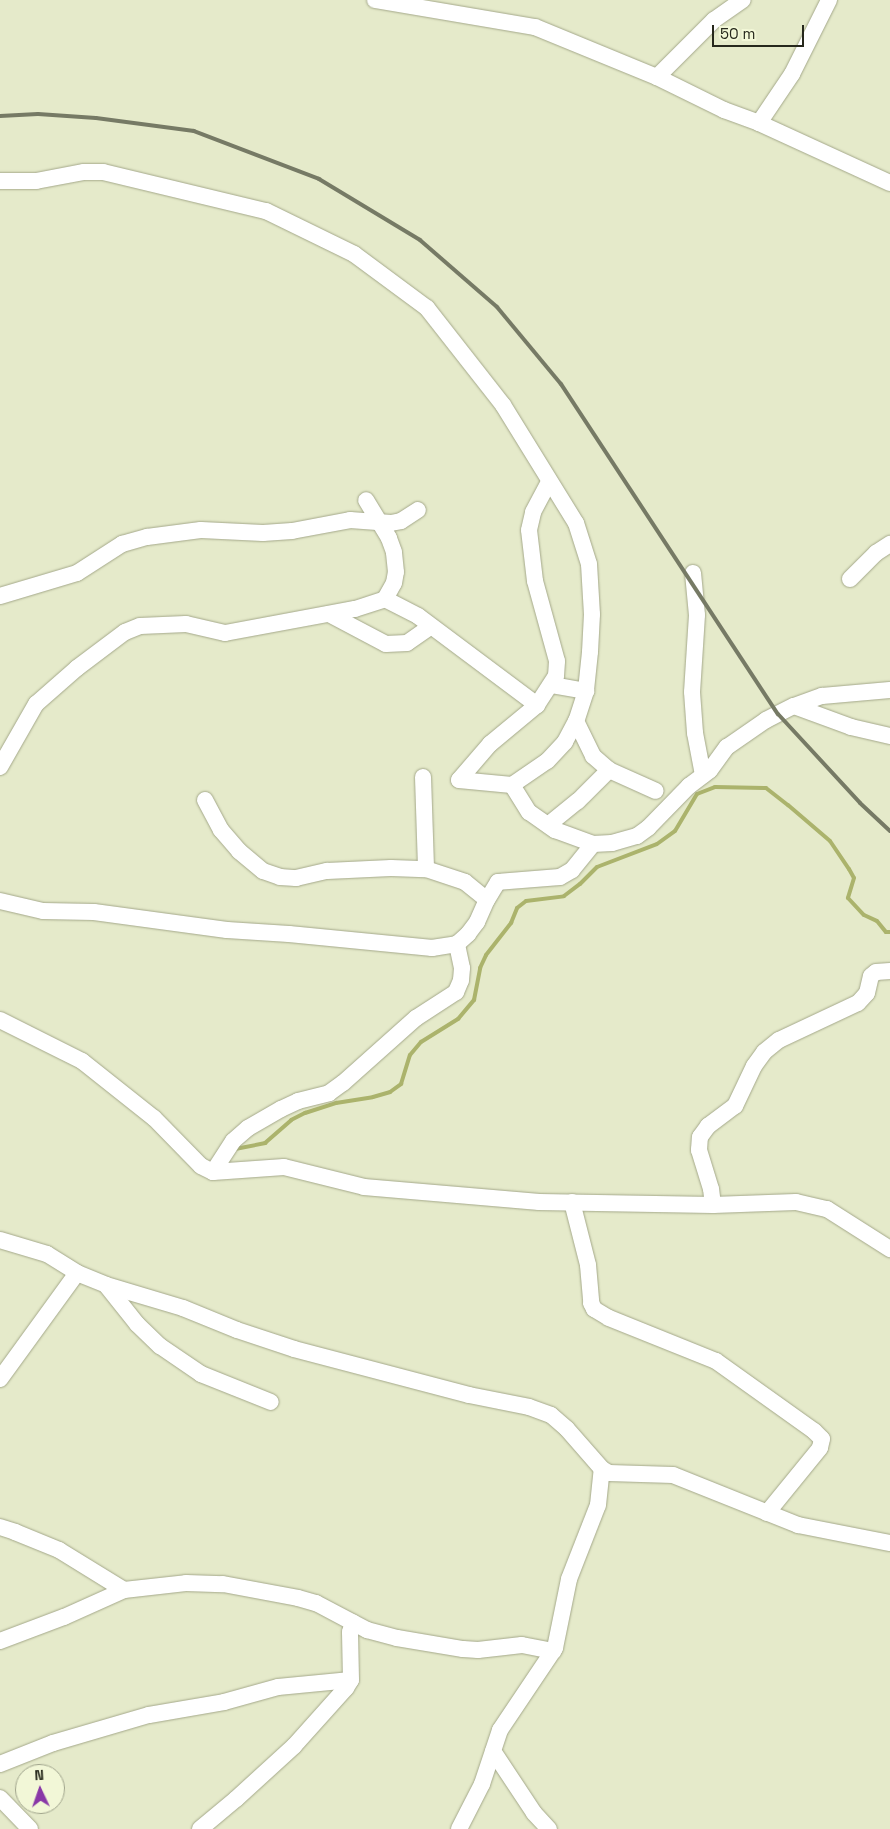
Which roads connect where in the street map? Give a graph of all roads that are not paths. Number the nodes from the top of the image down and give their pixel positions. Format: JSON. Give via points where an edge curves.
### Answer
{"nodes":[{"id":1,"x":375,"y":0,"type":"edge"},
{"id":2,"x":743,"y":0,"type":"edge"},
{"id":3,"x":829,"y":0,"type":"edge"},
{"id":4,"x":459,"y":7,"type":"edge"},
{"id":5,"x":657,"y":77,"type":"junction"},
{"id":6,"x":759,"y":123,"type":"junction"},
{"id":7,"x":0,"y":180,"type":"edge"},
{"id":8,"x":890,"y":184,"type":"edge"},
{"id":9,"x":549,"y":482,"type":"junction"},
{"id":10,"x":366,"y":500,"type":"dead end"},
{"id":11,"x":418,"y":510,"type":"dead end"},
{"id":12,"x":380,"y":522,"type":"junction"},
{"id":13,"x":890,"y":544,"type":"edge"},
{"id":14,"x":693,"y":573,"type":"dead end"},
{"id":15,"x":850,"y":579,"type":"dead end"},
{"id":16,"x":0,"y":596,"type":"edge"},
{"id":17,"x":385,"y":599,"type":"junction"},
{"id":18,"x":329,"y":614,"type":"junction"},
{"id":19,"x":431,"y":626,"type":"junction"},
{"id":20,"x":552,"y":685,"type":"junction"},
{"id":21,"x":890,"y":690,"type":"edge"},
{"id":22,"x":586,"y":691,"type":"junction"},
{"id":23,"x":537,"y":705,"type":"junction"},
{"id":24,"x":794,"y":706,"type":"junction"},
{"id":25,"x":576,"y":721,"type":"junction"},
{"id":26,"x":890,"y":736,"type":"edge"},
{"id":27,"x":0,"y":767,"type":"edge"},
{"id":28,"x":609,"y":770,"type":"junction"},
{"id":29,"x":703,"y":775,"type":"junction"},
{"id":30,"x":423,"y":777,"type":"dead end"},
{"id":31,"x":512,"y":785,"type":"junction"},
{"id":32,"x":656,"y":791,"type":"dead end"},
{"id":33,"x":205,"y":800,"type":"dead end"},
{"id":34,"x":548,"y":825,"type":"junction"},
{"id":35,"x":593,"y":844,"type":"junction"},
{"id":36,"x":426,"y":869,"type":"junction"},
{"id":37,"x":486,"y":900,"type":"junction"},
{"id":38,"x":0,"y":901,"type":"edge"},
{"id":39,"x":457,"y":944,"type":"junction"},
{"id":40,"x":890,"y":971,"type":"edge"},
{"id":41,"x":0,"y":1020,"type":"edge"},
{"id":42,"x":213,"y":1172,"type":"junction"},
{"id":43,"x":572,"y":1202,"type":"junction"},
{"id":44,"x":713,"y":1205,"type":"junction"},
{"id":45,"x":0,"y":1240,"type":"edge"},
{"id":46,"x":890,"y":1249,"type":"edge"},
{"id":47,"x":77,"y":1273,"type":"junction"},
{"id":48,"x":106,"y":1285,"type":"junction"},
{"id":49,"x":0,"y":1379,"type":"edge"},
{"id":50,"x":271,"y":1402,"type":"dead end"},
{"id":51,"x":602,"y":1469,"type":"junction"},
{"id":52,"x":767,"y":1513,"type":"junction"},
{"id":53,"x":0,"y":1528,"type":"edge"},
{"id":54,"x":890,"y":1543,"type":"edge"},
{"id":55,"x":124,"y":1590,"type":"junction"},
{"id":56,"x":353,"y":1622,"type":"junction"},
{"id":57,"x":0,"y":1641,"type":"edge"},
{"id":58,"x":553,"y":1651,"type":"junction"},
{"id":59,"x":351,"y":1680,"type":"junction"},
{"id":60,"x":493,"y":1751,"type":"junction"},
{"id":61,"x":0,"y":1764,"type":"edge"},
{"id":62,"x":0,"y":1798,"type":"edge"},
{"id":63,"x":30,"y":1829,"type":"edge"},
{"id":64,"x":200,"y":1829,"type":"edge"},
{"id":65,"x":459,"y":1829,"type":"edge"},
{"id":66,"x":549,"y":1829,"type":"edge"}],
"edges":[{"from":1,"to":4,"type":"street"},
{"from":2,"to":5,"type":"street","via":[[714,20]]},
{"from":3,"to":6,"type":"street","via":[[792,74]]},
{"from":4,"to":5,"type":"street","via":[[535,27]]},
{"from":5,"to":6,"type":"street","via":[[724,110]]},
{"from":6,"to":8,"type":"street"},
{"from":7,"to":9,"type":"street","via":[[36,181],[84,172],[103,172],[266,211],[354,254],[427,308],[503,405]]},
{"from":9,"to":20,"type":"street","via":[[533,512],[529,530],[535,581],[557,661]]},
{"from":9,"to":22,"type":"street","via":[[576,523],[589,564],[592,614]]},
{"from":10,"to":12,"type":"street"},
{"from":11,"to":12,"type":"street","via":[[400,521]]},
{"from":12,"to":16,"type":"street","via":[[350,520],[292,531],[201,530],[147,537],[122,544],[77,573]]},
{"from":12,"to":17,"type":"street","via":[[394,552],[396,572]]},
{"from":13,"to":15,"type":"street"},
{"from":14,"to":29,"type":"street","via":[[697,614],[692,692]]},
{"from":17,"to":18,"type":"street"},
{"from":17,"to":19,"type":"street"},
{"from":18,"to":19,"type":"street","via":[[386,644],[406,643]]},
{"from":18,"to":27,"type":"street","via":[[226,633],[186,624],[140,626],[125,632],[36,704]]},
{"from":19,"to":23,"type":"street"},
{"from":20,"to":22,"type":"street"},
{"from":20,"to":23,"type":"street"},
{"from":21,"to":24,"type":"street","via":[[822,696]]},
{"from":22,"to":25,"type":"street"},
{"from":23,"to":31,"type":"street","via":[[490,744],[459,780]]},
{"from":24,"to":26,"type":"street","via":[[851,727]]},
{"from":24,"to":29,"type":"street","via":[[738,738]]},
{"from":25,"to":28,"type":"street","via":[[593,756]]},
{"from":25,"to":31,"type":"street","via":[[565,742],[547,761]]},
{"from":28,"to":32,"type":"street"},
{"from":28,"to":34,"type":"street"},
{"from":29,"to":35,"type":"street","via":[[637,836]]},
{"from":30,"to":36,"type":"street"},
{"from":31,"to":34,"type":"street","via":[[529,812]]},
{"from":33,"to":36,"type":"street","via":[[221,830],[239,851],[263,871],[280,877],[296,878],[327,870]]},
{"from":34,"to":35,"type":"street"},
{"from":35,"to":37,"type":"street","via":[[572,870],[554,878],[498,882]]},
{"from":36,"to":37,"type":"street","via":[[465,882]]},
{"from":37,"to":39,"type":"street","via":[[478,922]]},
{"from":38,"to":39,"type":"street","via":[[44,911],[94,912],[227,930],[432,948]]},
{"from":39,"to":42,"type":"street","via":[[462,968],[456,992],[416,1018],[343,1084],[328,1093],[281,1108],[248,1128],[233,1140]]},
{"from":40,"to":44,"type":"street","via":[[876,972],[871,976],[867,993],[858,1004],[779,1040],[764,1052],[735,1106],[708,1126],[700,1137],[699,1150]]},
{"from":41,"to":42,"type":"street","via":[[82,1062],[154,1118],[201,1166]]},
{"from":42,"to":43,"type":"street","via":[[284,1167],[364,1187],[507,1200]]},
{"from":43,"to":44,"type":"street"},
{"from":43,"to":52,"type":"street","via":[[588,1265],[594,1309],[716,1361],[822,1439],[820,1448]]},
{"from":44,"to":46,"type":"street","via":[[796,1202],[827,1209]]},
{"from":45,"to":47,"type":"street","via":[[47,1254]]},
{"from":47,"to":48,"type":"street"},
{"from":47,"to":49,"type":"street"},
{"from":48,"to":50,"type":"street","via":[[137,1324],[160,1346],[201,1374]]},
{"from":48,"to":51,"type":"street","via":[[183,1308],[294,1349],[551,1415]]},
{"from":51,"to":52,"type":"street","via":[[623,1475],[673,1476]]},
{"from":51,"to":58,"type":"street","via":[[598,1505],[569,1579],[558,1641]]},
{"from":52,"to":54,"type":"street","via":[[798,1525]]},
{"from":53,"to":55,"type":"street","via":[[58,1550]]},
{"from":55,"to":56,"type":"street","via":[[186,1583],[224,1584],[316,1603]]},
{"from":55,"to":57,"type":"street"},
{"from":56,"to":58,"type":"street","via":[[380,1635],[442,1646],[478,1650],[522,1645]]},
{"from":56,"to":59,"type":"street","via":[[350,1632]]},
{"from":58,"to":60,"type":"street","via":[[507,1717]]},
{"from":59,"to":61,"type":"street","via":[[278,1688],[149,1716],[53,1743]]},
{"from":59,"to":64,"type":"street","via":[[334,1704],[294,1746]]},
{"from":60,"to":65,"type":"street","via":[[482,1784]]},
{"from":60,"to":66,"type":"street","via":[[534,1813]]},
{"from":62,"to":63,"type":"street"}]}
